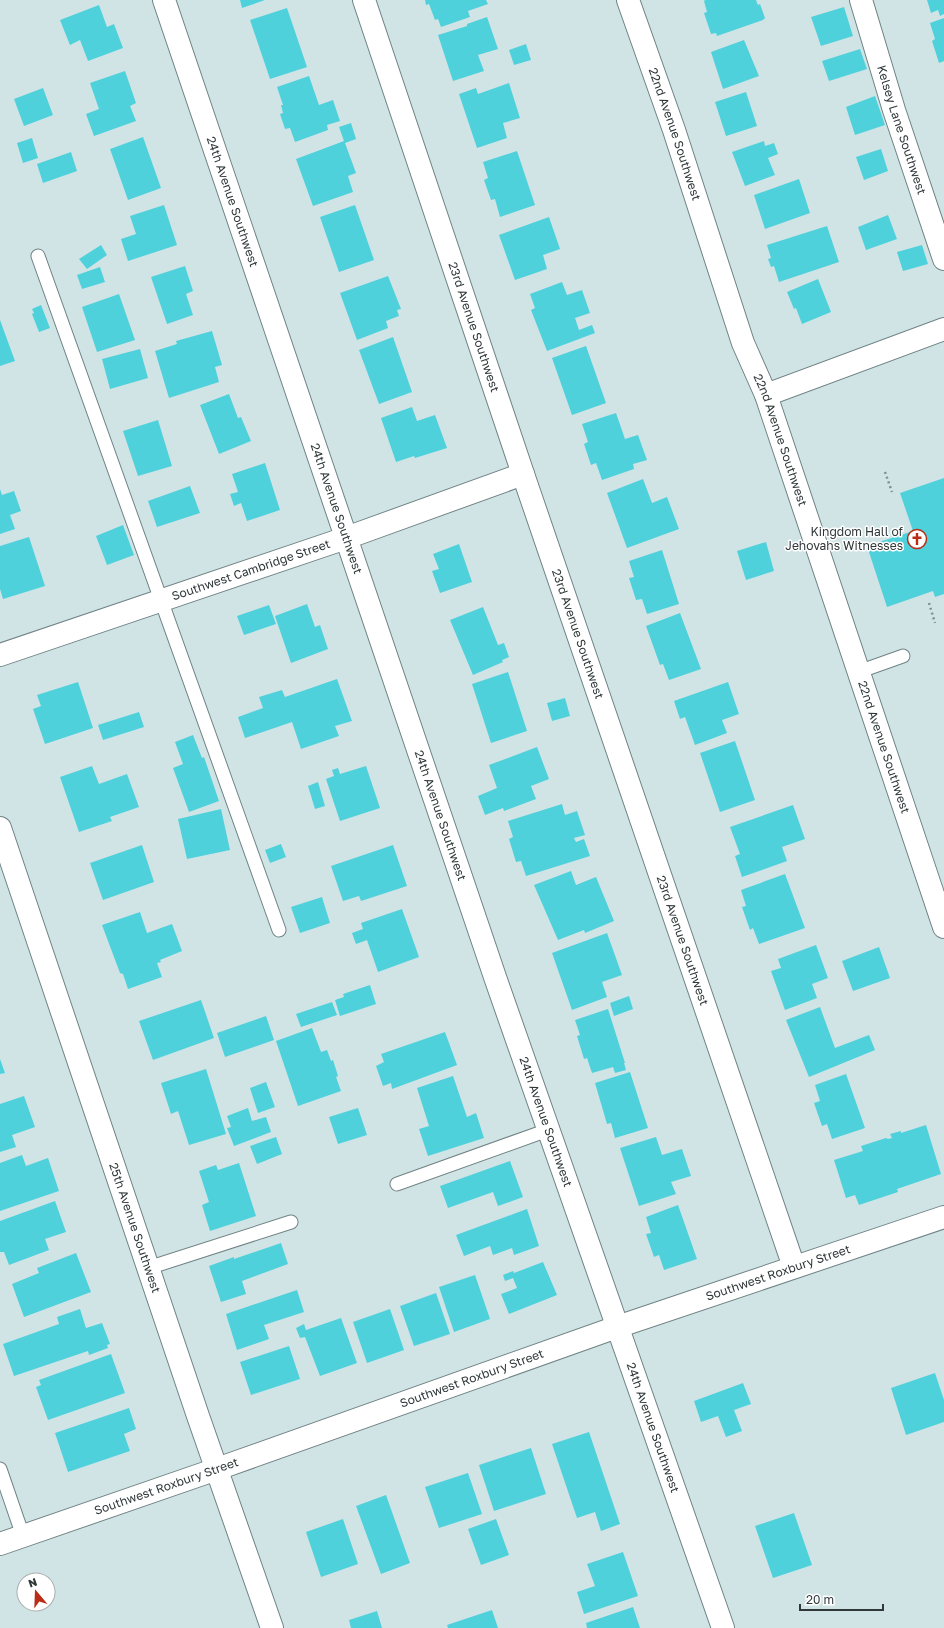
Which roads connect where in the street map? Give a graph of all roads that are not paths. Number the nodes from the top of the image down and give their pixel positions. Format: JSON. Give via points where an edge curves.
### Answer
{"nodes":[{"id":1,"x":164,"y":0,"type":"edge"},
{"id":2,"x":364,"y":0,"type":"edge"},
{"id":3,"x":628,"y":0,"type":"edge"},
{"id":4,"x":861,"y":0,"type":"edge"},
{"id":5,"x":38,"y":256,"type":"dead end"},
{"id":6,"x":944,"y":259,"type":"edge"},
{"id":7,"x":944,"y":329,"type":"edge"},
{"id":8,"x":766,"y":395,"type":"junction"},
{"id":9,"x":523,"y":474,"type":"junction"},
{"id":10,"x":346,"y":538,"type":"junction"},
{"id":11,"x":161,"y":600,"type":"junction"},
{"id":12,"x":0,"y":655,"type":"edge"},
{"id":13,"x":903,"y":656,"type":"dead end"},
{"id":14,"x":858,"y":672,"type":"junction"},
{"id":15,"x":0,"y":828,"type":"edge"},
{"id":16,"x":944,"y":927,"type":"edge"},
{"id":17,"x":279,"y":930,"type":"dead end"},
{"id":18,"x":548,"y":1130,"type":"junction"},
{"id":19,"x":397,"y":1184,"type":"dead end"},
{"id":20,"x":944,"y":1217,"type":"edge"},
{"id":21,"x":291,"y":1222,"type":"dead end"},
{"id":22,"x":794,"y":1267,"type":"junction"},
{"id":23,"x":148,"y":1268,"type":"junction"},
{"id":24,"x":617,"y":1327,"type":"junction"},
{"id":25,"x":0,"y":1469,"type":"edge"},
{"id":26,"x":217,"y":1470,"type":"junction"},
{"id":27,"x":23,"y":1536,"type":"junction"},
{"id":28,"x":0,"y":1544,"type":"edge"},
{"id":29,"x":272,"y":1628,"type":"edge"},
{"id":30,"x":723,"y":1628,"type":"edge"}],
"edges":[{"from":1,"to":10,"type":"street","name":"24th Avenue Southwest"},
{"from":2,"to":9,"type":"street","name":"23rd Avenue Southwest"},
{"from":3,"to":8,"type":"street","name":"22nd Avenue Southwest","via":[[674,130],[743,343]]},
{"from":4,"to":6,"type":"street","name":"Kelsey Lane Southwest","via":[[894,110]]},
{"from":5,"to":11,"type":"lane"},
{"from":7,"to":8,"type":"street"},
{"from":8,"to":14,"type":"street","name":"22nd Avenue Southwest"},
{"from":9,"to":10,"type":"street","name":"Southwest Cambridge Street"},
{"from":9,"to":22,"type":"street","name":"23rd Avenue Southwest"},
{"from":10,"to":11,"type":"street","name":"Southwest Cambridge Street"},
{"from":10,"to":18,"type":"street","name":"24th Avenue Southwest"},
{"from":11,"to":12,"type":"street","name":"Southwest Cambridge Street"},
{"from":11,"to":17,"type":"lane"},
{"from":13,"to":14,"type":"lane"},
{"from":14,"to":16,"type":"street","name":"22nd Avenue Southwest"},
{"from":15,"to":23,"type":"street","name":"25th Avenue Southwest"},
{"from":18,"to":19,"type":"lane"},
{"from":18,"to":24,"type":"street","name":"24th Avenue Southwest"},
{"from":20,"to":22,"type":"street","name":"Southwest Roxbury Street"},
{"from":21,"to":23,"type":"lane"},
{"from":22,"to":24,"type":"street","name":"Southwest Roxbury Street"},
{"from":23,"to":26,"type":"street","name":"25th Avenue Southwest"},
{"from":24,"to":26,"type":"street","name":"Southwest Roxbury Street"},
{"from":24,"to":30,"type":"street","name":"24th Avenue Southwest"},
{"from":25,"to":27,"type":"lane"},
{"from":26,"to":27,"type":"street","name":"Southwest Roxbury Street"},
{"from":26,"to":29,"type":"street","name":"25th Avenue Southwest"},
{"from":27,"to":28,"type":"street","name":"Southwest Roxbury Street"}]}
